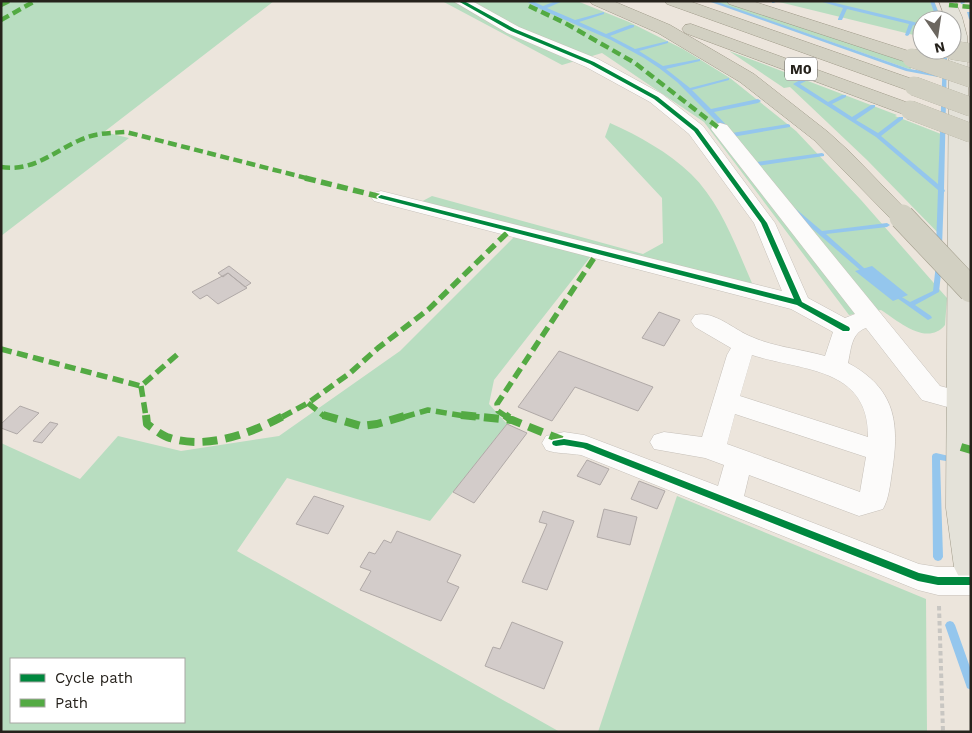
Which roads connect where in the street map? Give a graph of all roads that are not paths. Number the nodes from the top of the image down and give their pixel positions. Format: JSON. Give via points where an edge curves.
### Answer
{"nodes":[{"id":1,"x":460,"y":1,"type":"edge"},
{"id":2,"x":598,"y":1,"type":"edge"},
{"id":3,"x":614,"y":1,"type":"edge"},
{"id":4,"x":673,"y":1,"type":"edge"},
{"id":5,"x":735,"y":1,"type":"edge"},
{"id":6,"x":753,"y":1,"type":"edge"},
{"id":7,"x":947,"y":1,"type":"edge"},
{"id":8,"x":912,"y":47,"type":"edge"},
{"id":9,"x":912,"y":47,"type":"edge"},
{"id":10,"x":938,"y":60,"type":"edge"},
{"id":11,"x":971,"y":78,"type":"edge"},
{"id":12,"x":971,"y":107,"type":"edge"},
{"id":13,"x":720,"y":129,"type":"dead end"},
{"id":14,"x":971,"y":133,"type":"edge"},
{"id":15,"x":382,"y":197,"type":"dead end"},
{"id":16,"x":971,"y":290,"type":"edge"},
{"id":17,"x":799,"y":303,"type":"junction"},
{"id":18,"x":703,"y":321,"type":"dead end"},
{"id":19,"x":873,"y":321,"type":"junction"},
{"id":20,"x":846,"y":329,"type":"junction"},
{"id":21,"x":746,"y":345,"type":"junction"},
{"id":22,"x":834,"y":367,"type":"junction"},
{"id":23,"x":726,"y":401,"type":"junction"},
{"id":24,"x":962,"y":401,"type":"junction"},
{"id":25,"x":664,"y":442,"type":"dead end"},
{"id":26,"x":556,"y":443,"type":"dead end"},
{"id":27,"x":712,"y":450,"type":"junction"},
{"id":28,"x":880,"y":451,"type":"junction"},
{"id":29,"x":739,"y":460,"type":"junction"},
{"id":30,"x":728,"y":501,"type":"junction"},
{"id":31,"x":971,"y":567,"type":"edge"},
{"id":32,"x":971,"y":582,"type":"edge"}],
"edges":[{"from":1,"to":17,"type":"street","via":[[513,30],[592,62],[656,98],[696,130],[764,223]]},
{"from":2,"to":16,"type":"highway","bridge":true,"via":[[693,45],[792,111],[843,156]]},
{"from":3,"to":14,"type":"highway","number":"M0","bridge":true},
{"from":4,"to":12,"type":"highway","number":"M0","bridge":true},
{"from":5,"to":8,"type":"highway"},
{"from":6,"to":9,"type":"highway"},
{"from":7,"to":24,"type":"main road","via":[[958,36]]},
{"from":10,"to":11,"type":"highway","bridge":true},
{"from":13,"to":19,"type":"street"},
{"from":15,"to":17,"type":"street"},
{"from":17,"to":20,"type":"street"},
{"from":18,"to":21,"type":"street"},
{"from":19,"to":20,"type":"street","via":[[854,322]]},
{"from":19,"to":24,"type":"street","via":[[931,393]]},
{"from":20,"to":22,"type":"street"},
{"from":21,"to":22,"type":"street"},
{"from":21,"to":23,"type":"street","via":[[739,355]]},
{"from":22,"to":28,"type":"street","via":[[850,374],[867,390],[877,406],[882,432]]},
{"from":23,"to":27,"type":"street"},
{"from":23,"to":28,"type":"street"},
{"from":24,"to":31,"type":"main road","via":[[962,508]]},
{"from":25,"to":27,"type":"street"},
{"from":26,"to":30,"type":"street","via":[[584,445]]},
{"from":27,"to":29,"type":"street"},
{"from":28,"to":29,"type":"street","via":[[873,501],[859,504]]},
{"from":29,"to":30,"type":"street"},
{"from":30,"to":32,"type":"street","via":[[918,577]]}]}
